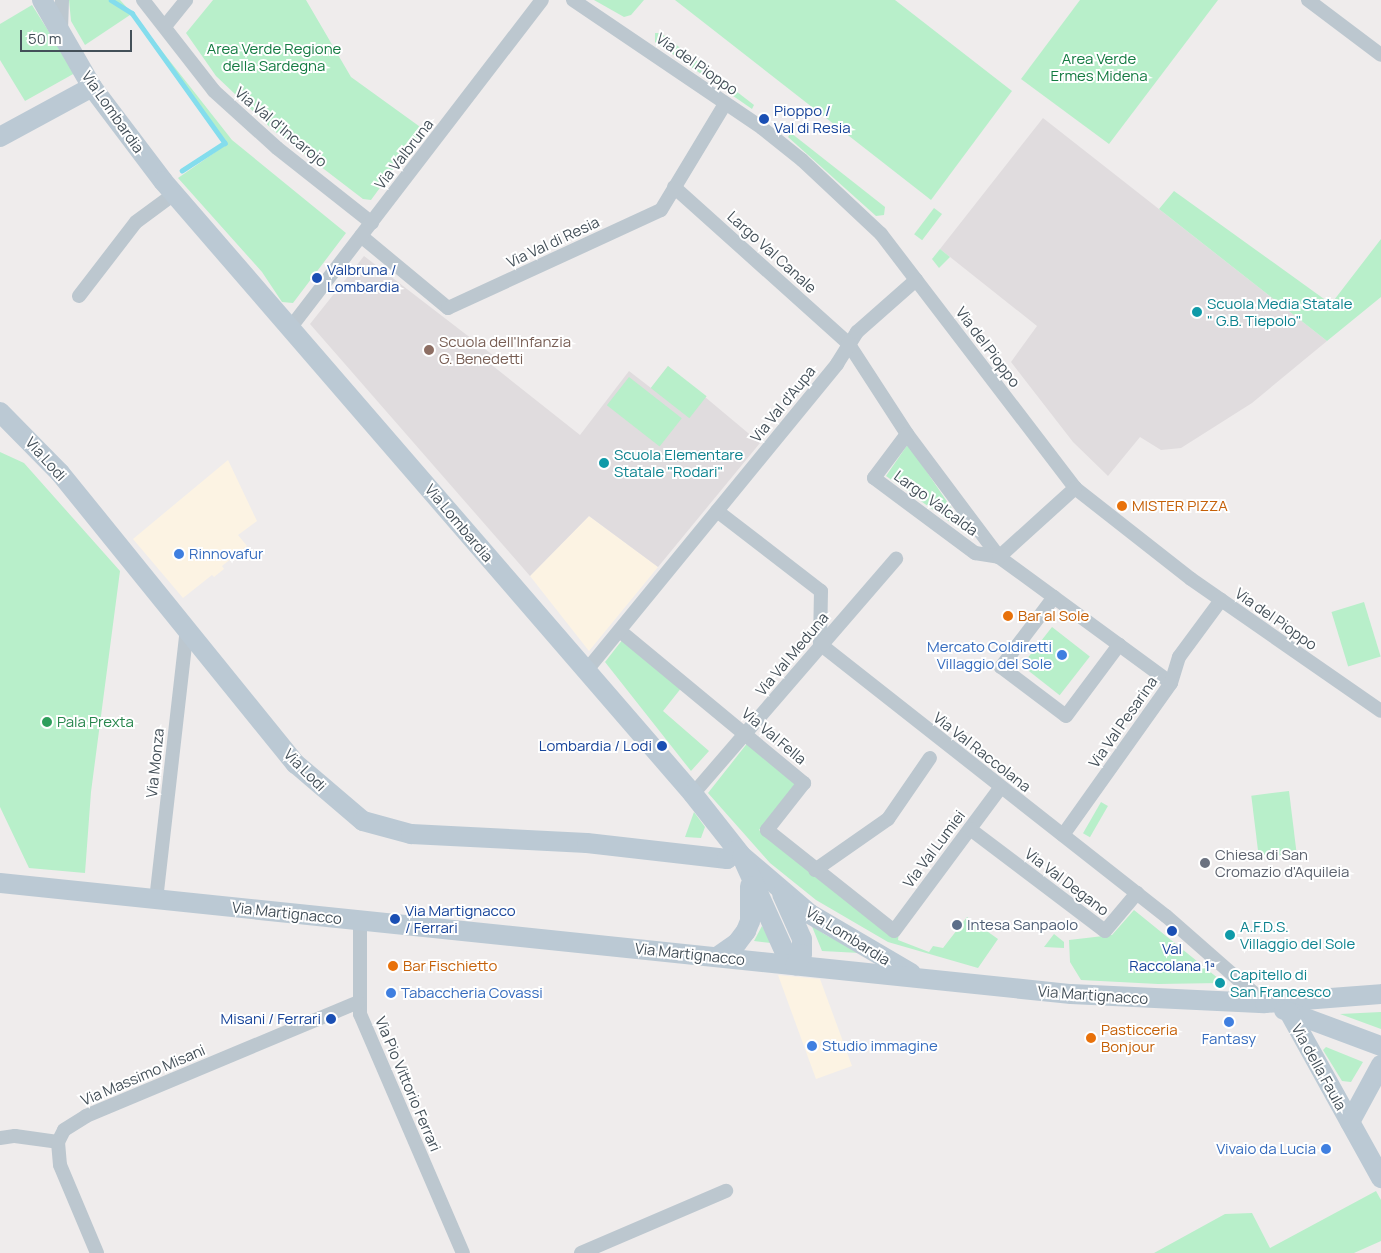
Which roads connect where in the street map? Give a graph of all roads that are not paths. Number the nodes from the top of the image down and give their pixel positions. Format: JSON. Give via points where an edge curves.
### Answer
{"nodes":[{"id":1,"x":42,"y":0,"type":"edge"},
{"id":2,"x":62,"y":0,"type":"edge"},
{"id":3,"x":143,"y":0,"type":"edge"},
{"id":4,"x":186,"y":0,"type":"edge"},
{"id":5,"x":542,"y":0,"type":"edge"},
{"id":6,"x":573,"y":0,"type":"edge"},
{"id":7,"x":1308,"y":0,"type":"edge"},
{"id":8,"x":166,"y":25,"type":"junction"},
{"id":9,"x":61,"y":33,"type":"junction"},
{"id":10,"x":1381,"y":55,"type":"edge"},
{"id":11,"x":92,"y":87,"type":"junction"},
{"id":12,"x":725,"y":104,"type":"junction"},
{"id":13,"x":0,"y":137,"type":"edge"},
{"id":14,"x":674,"y":187,"type":"junction"},
{"id":15,"x":174,"y":194,"type":"junction"},
{"id":16,"x":372,"y":223,"type":"junction"},
{"id":17,"x":361,"y":236,"type":"junction"},
{"id":18,"x":916,"y":280,"type":"junction"},
{"id":19,"x":79,"y":296,"type":"dead end"},
{"id":20,"x":291,"y":327,"type":"junction"},
{"id":21,"x":848,"y":343,"type":"junction"},
{"id":22,"x":3,"y":416,"type":"edge"},
{"id":23,"x":907,"y":434,"type":"junction"},
{"id":24,"x":1075,"y":488,"type":"junction"},
{"id":25,"x":717,"y":511,"type":"junction"},
{"id":26,"x":1000,"y":557,"type":"junction"},
{"id":27,"x":896,"y":559,"type":"dead end"},
{"id":28,"x":1054,"y":597,"type":"junction"},
{"id":29,"x":1221,"y":600,"type":"junction"},
{"id":30,"x":187,"y":630,"type":"junction"},
{"id":31,"x":620,"y":631,"type":"junction"},
{"id":32,"x":820,"y":644,"type":"junction"},
{"id":33,"x":1119,"y":645,"type":"junction"},
{"id":34,"x":586,"y":671,"type":"junction"},
{"id":35,"x":1171,"y":684,"type":"junction"},
{"id":36,"x":1381,"y":711,"type":"edge"},
{"id":37,"x":747,"y":734,"type":"junction"},
{"id":38,"x":930,"y":758,"type":"dead end"},
{"id":39,"x":1001,"y":787,"type":"junction"},
{"id":40,"x":693,"y":794,"type":"junction"},
{"id":41,"x":970,"y":829,"type":"junction"},
{"id":42,"x":1063,"y":835,"type":"junction"},
{"id":43,"x":739,"y":852,"type":"junction"},
{"id":44,"x":815,"y":870,"type":"junction"},
{"id":45,"x":749,"y":876,"type":"junction"},
{"id":46,"x":0,"y":883,"type":"edge"},
{"id":47,"x":779,"y":887,"type":"junction"},
{"id":48,"x":1137,"y":893,"type":"junction"},
{"id":49,"x":156,"y":900,"type":"junction"},
{"id":50,"x":360,"y":921,"type":"junction"},
{"id":51,"x":894,"y":931,"type":"joint"},
{"id":52,"x":717,"y":957,"type":"junction"},
{"id":53,"x":793,"y":964,"type":"junction"},
{"id":54,"x":921,"y":978,"type":"junction"},
{"id":55,"x":1381,"y":994,"type":"edge"},
{"id":56,"x":358,"y":1002,"type":"junction"},
{"id":57,"x":1265,"y":1003,"type":"junction"},
{"id":58,"x":1289,"y":1012,"type":"junction"},
{"id":59,"x":1381,"y":1046,"type":"edge"},
{"id":60,"x":1381,"y":1065,"type":"edge"},
{"id":61,"x":1350,"y":1122,"type":"junction"},
{"id":62,"x":0,"y":1138,"type":"edge"},
{"id":63,"x":58,"y":1142,"type":"junction"},
{"id":64,"x":1381,"y":1178,"type":"edge"},
{"id":65,"x":726,"y":1191,"type":"dead end"},
{"id":66,"x":97,"y":1253,"type":"edge"},
{"id":67,"x":463,"y":1253,"type":"edge"},
{"id":68,"x":581,"y":1253,"type":"edge"}],
"edges":[{"from":1,"to":9,"type":"street","name":"Via Lombardia"},
{"from":2,"to":9,"type":"street"},
{"from":3,"to":8,"type":"street","name":"Via Val d'Incarojo"},
{"from":4,"to":8,"type":"street"},
{"from":5,"to":16,"type":"street","name":"Via Valbruna"},
{"from":6,"to":12,"type":"street","name":"Via del Pioppo"},
{"from":7,"to":10,"type":"street"},
{"from":8,"to":16,"type":"street","name":"Via Val d'Incarojo","via":[[214,91]]},
{"from":9,"to":11,"type":"street","name":"Via Lombardia"},
{"from":11,"to":13,"type":"street"},
{"from":11,"to":15,"type":"street","name":"Via Lombardia"},
{"from":12,"to":14,"type":"street","name":"Via Val di Resia"},
{"from":12,"to":18,"type":"street","name":"Via del Pioppo","via":[[762,128],[838,192],[895,248]]},
{"from":14,"to":17,"type":"street","name":"Via Val di Resia","via":[[661,210],[448,308]]},
{"from":14,"to":21,"type":"street","name":"Largo Val Canale"},
{"from":15,"to":19,"type":"street","via":[[136,222]]},
{"from":15,"to":20,"type":"street","name":"Via Lombardia"},
{"from":16,"to":17,"type":"street","name":"Via Valbruna"},
{"from":17,"to":20,"type":"street","name":"Via Valbruna"},
{"from":18,"to":21,"type":"street","name":"Via Val d'Aupa"},
{"from":18,"to":24,"type":"street","name":"Via del Pioppo"},
{"from":20,"to":34,"type":"street","name":"Via Lombardia"},
{"from":21,"to":23,"type":"street","name":"Largo Valcalda"},
{"from":21,"to":25,"type":"street","name":"Via Val d'Aupa","via":[[837,364]]},
{"from":22,"to":30,"type":"street","name":"Via Lodi","via":[[60,473]]},
{"from":23,"to":26,"type":"street","name":"Largo Valcalda"},
{"from":23,"to":26,"type":"street","name":"Largo Valcalda","via":[[874,478],[975,553]]},
{"from":24,"to":26,"type":"street"},
{"from":24,"to":29,"type":"street","name":"Via del Pioppo"},
{"from":25,"to":31,"type":"street","name":"Via Val d'Aupa"},
{"from":25,"to":32,"type":"street","via":[[821,591]]},
{"from":26,"to":28,"type":"street"},
{"from":27,"to":32,"type":"street","name":"Via Val Meduna"},
{"from":28,"to":33,"type":"street"},
{"from":28,"to":33,"type":"street","via":[[1001,667],[1066,716]]},
{"from":29,"to":35,"type":"street","name":"Via Val Pesarina","via":[[1179,657]]},
{"from":29,"to":36,"type":"street","name":"Via del Pioppo"},
{"from":30,"to":43,"type":"street","name":"Via Lodi","via":[[296,764],[363,821],[411,834],[587,843],[727,859]]},
{"from":30,"to":49,"type":"street","name":"Via Monza"},
{"from":31,"to":34,"type":"street","name":"Via Val d'Aupa"},
{"from":31,"to":37,"type":"street","name":"Via Val Fella"},
{"from":32,"to":37,"type":"street","name":"Via Val Meduna"},
{"from":32,"to":39,"type":"street","name":"Via Val Raccolana"},
{"from":33,"to":35,"type":"street"},
{"from":34,"to":40,"type":"street","name":"Via Lombardia"},
{"from":35,"to":42,"type":"street","name":"Via Val Pesarina"},
{"from":37,"to":40,"type":"street","name":"Via Val Meduna"},
{"from":37,"to":44,"type":"street","name":"Via Val Fella","via":[[804,783],[766,830]]},
{"from":38,"to":44,"type":"street","via":[[888,818]]},
{"from":39,"to":41,"type":"street","name":"Via Val Lumiei"},
{"from":39,"to":42,"type":"street","name":"Via Val Raccolana"},
{"from":40,"to":43,"type":"street","name":"Via Lombardia"},
{"from":41,"to":48,"type":"street","name":"Via Val Degano","via":[[1104,931]]},
{"from":41,"to":51,"type":"street","name":"Via Val Lumiei"},
{"from":42,"to":48,"type":"street","name":"Via Val Raccolana"},
{"from":43,"to":45,"type":"street","name":"Via Lombardia"},
{"from":43,"to":47,"type":"street","name":"Via Lombardia"},
{"from":44,"to":51,"type":"street","name":"Via Val Fella"},
{"from":45,"to":52,"type":"street","name":"Via Lombardia","via":[[750,921],[737,943]]},
{"from":45,"to":53,"type":"street","name":"Via Lombardia"},
{"from":46,"to":49,"type":"street","name":"Via Martignacco"},
{"from":47,"to":53,"type":"street","name":"Via Lombardia","via":[[802,939],[802,954]]},
{"from":47,"to":54,"type":"street","name":"Via Lombardia","via":[[826,925]]},
{"from":48,"to":57,"type":"street","name":"Via Val Raccolana"},
{"from":49,"to":50,"type":"street","name":"Via Martignacco"},
{"from":50,"to":52,"type":"street","name":"Via Martignacco"},
{"from":50,"to":56,"type":"street","name":"Via Pio Vittorio Ferrari"},
{"from":52,"to":53,"type":"street","name":"Via Martignacco"},
{"from":53,"to":54,"type":"street","name":"Via Martignacco"},
{"from":54,"to":57,"type":"street","name":"Via Martignacco","via":[[1100,997]]},
{"from":55,"to":57,"type":"street","name":"Via Martignacco"},
{"from":56,"to":63,"type":"street","name":"Via Massimo Misani","via":[[78,1120],[64,1130]]},
{"from":56,"to":67,"type":"street","name":"Via Pio Vittorio Ferrari","via":[[360,1014]]},
{"from":57,"to":58,"type":"street"},
{"from":58,"to":59,"type":"street"},
{"from":58,"to":61,"type":"street","name":"Via della Faula"},
{"from":60,"to":61,"type":"street","name":"Via della Faula"},
{"from":61,"to":64,"type":"street","name":"Via della Faula"},
{"from":62,"to":63,"type":"street","via":[[15,1136]]},
{"from":63,"to":66,"type":"street","via":[[60,1165]]},
{"from":65,"to":68,"type":"street"}]}
